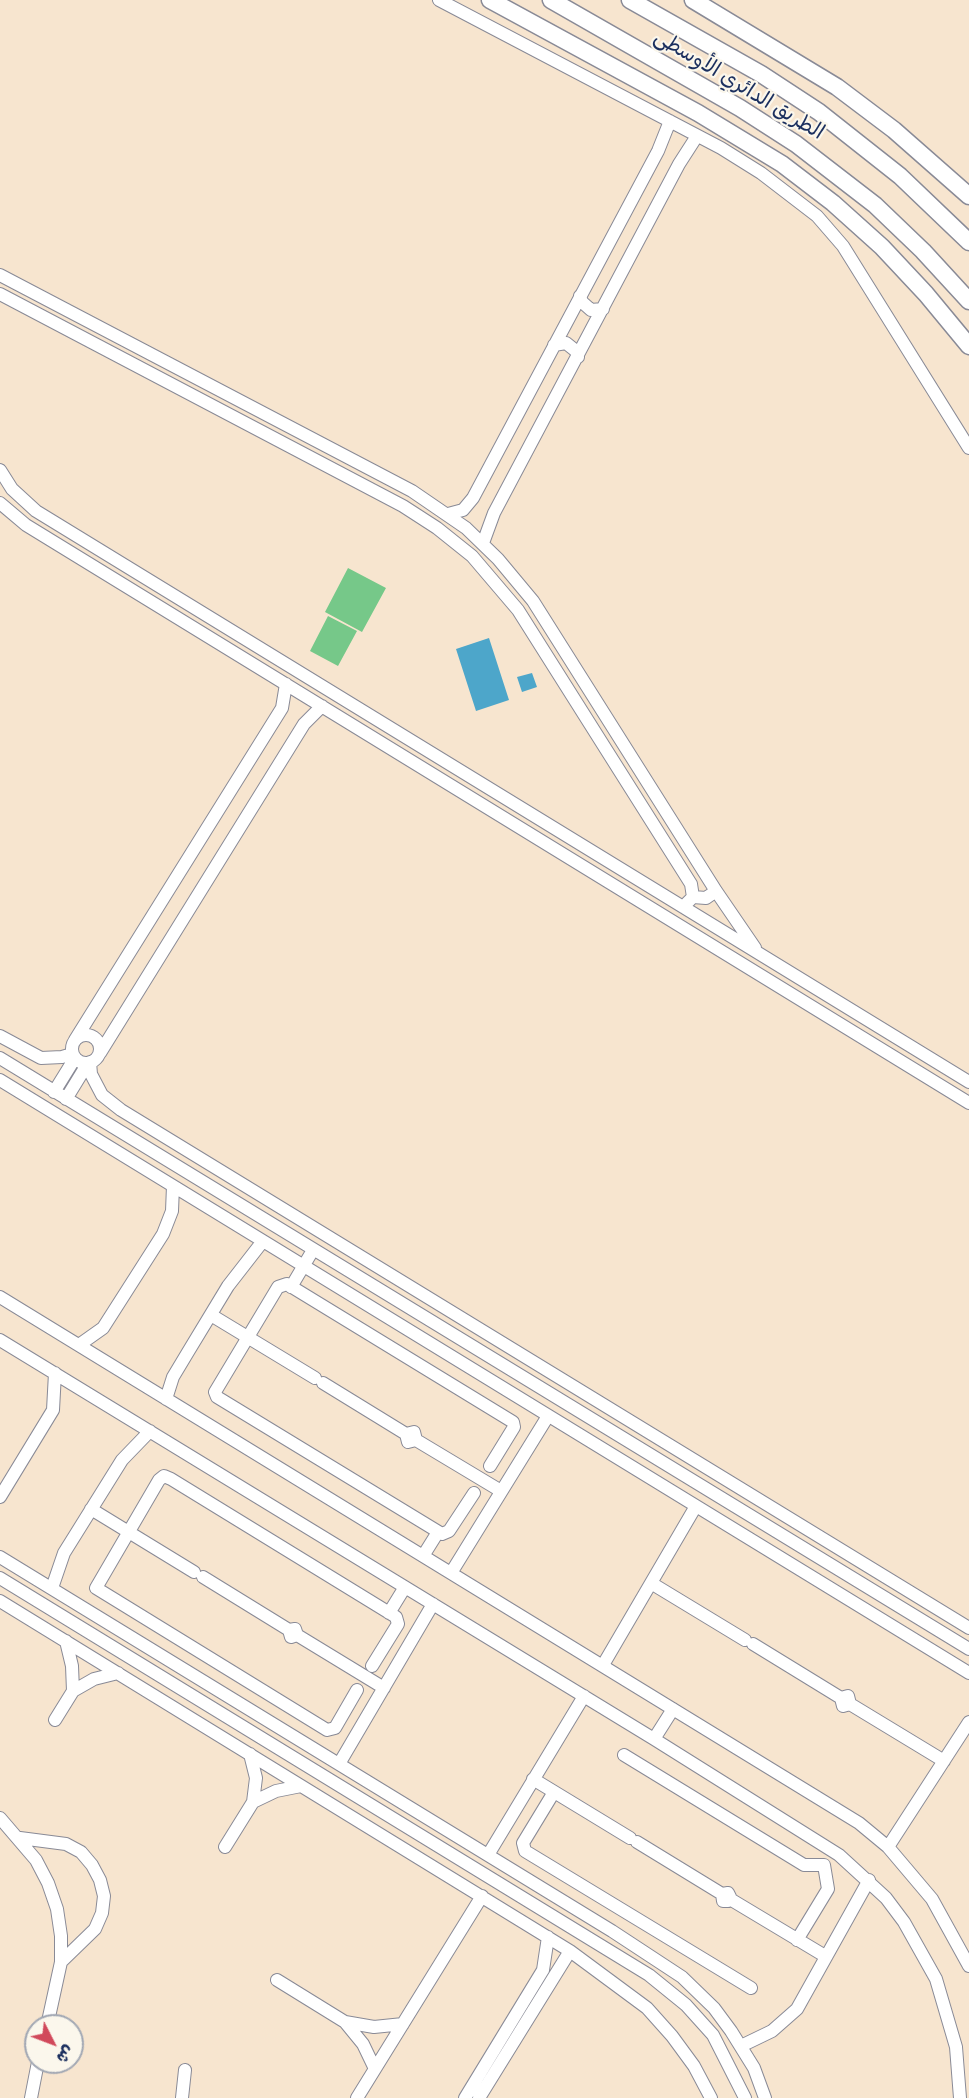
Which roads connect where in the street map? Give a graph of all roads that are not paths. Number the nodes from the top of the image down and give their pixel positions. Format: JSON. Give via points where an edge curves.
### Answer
{"nodes":[{"id":1,"x":439,"y":0,"type":"edge"},
{"id":2,"x":490,"y":0,"type":"edge"},
{"id":3,"x":551,"y":0,"type":"edge"},
{"id":4,"x":630,"y":0,"type":"edge"},
{"id":5,"x":693,"y":0,"type":"edge"},
{"id":6,"x":670,"y":121,"type":"junction"},
{"id":7,"x":698,"y":136,"type":"junction"},
{"id":8,"x":969,"y":196,"type":"edge"},
{"id":9,"x":969,"y":242,"type":"edge"},
{"id":10,"x":0,"y":275,"type":"edge"},
{"id":11,"x":0,"y":294,"type":"edge"},
{"id":12,"x":580,"y":296,"type":"junction"},
{"id":13,"x":969,"y":301,"type":"edge"},
{"id":14,"x":603,"y":309,"type":"junction"},
{"id":15,"x":554,"y":345,"type":"junction"},
{"id":16,"x":969,"y":346,"type":"edge"},
{"id":17,"x":578,"y":357,"type":"junction"},
{"id":18,"x":969,"y":448,"type":"edge"},
{"id":19,"x":0,"y":470,"type":"edge"},
{"id":20,"x":0,"y":502,"type":"edge"},
{"id":21,"x":36,"y":511,"type":"junction"},
{"id":22,"x":448,"y":514,"type":"junction"},
{"id":23,"x":26,"y":525,"type":"junction"},
{"id":24,"x":483,"y":543,"type":"junction"},
{"id":25,"x":286,"y":684,"type":"junction"},
{"id":26,"x":322,"y":706,"type":"junction"},
{"id":27,"x":465,"y":774,"type":"junction"},
{"id":28,"x":456,"y":788,"type":"junction"},
{"id":29,"x":716,"y":891,"type":"junction"},
{"id":30,"x":693,"y":897,"type":"junction"},
{"id":31,"x":683,"y":907,"type":"junction"},
{"id":32,"x":765,"y":957,"type":"junction"},
{"id":33,"x":0,"y":1036,"type":"edge"},
{"id":34,"x":75,"y":1040,"type":"junction"},
{"id":35,"x":910,"y":1046,"type":"junction"},
{"id":36,"x":99,"y":1053,"type":"junction"},
{"id":37,"x":74,"y":1056,"type":"junction"},
{"id":38,"x":0,"y":1058,"type":"edge"},
{"id":39,"x":902,"y":1061,"type":"junction"},
{"id":40,"x":89,"y":1063,"type":"junction"},
{"id":41,"x":0,"y":1080,"type":"edge"},
{"id":42,"x":969,"y":1082,"type":"edge"},
{"id":43,"x":54,"y":1092,"type":"junction"},
{"id":44,"x":66,"y":1098,"type":"junction"},
{"id":45,"x":969,"y":1102,"type":"edge"},
{"id":46,"x":173,"y":1186,"type":"junction"},
{"id":47,"x":263,"y":1241,"type":"junction"},
{"id":48,"x":313,"y":1250,"type":"junction"},
{"id":49,"x":303,"y":1266,"type":"junction"},
{"id":50,"x":291,"y":1287,"type":"junction"},
{"id":51,"x":0,"y":1297,"type":"edge"},
{"id":52,"x":211,"y":1315,"type":"junction"},
{"id":53,"x":248,"y":1338,"type":"junction"},
{"id":54,"x":0,"y":1340,"type":"edge"},
{"id":55,"x":79,"y":1345,"type":"junction"},
{"id":56,"x":55,"y":1373,"type":"junction"},
{"id":57,"x":166,"y":1399,"type":"junction"},
{"id":58,"x":548,"y":1416,"type":"junction"},
{"id":59,"x":150,"y":1431,"type":"junction"},
{"id":60,"x":638,"y":1448,"type":"junction"},
{"id":61,"x":628,"y":1465,"type":"junction"},
{"id":62,"x":490,"y":1466,"type":"dead end"},
{"id":63,"x":501,"y":1491,"type":"junction"},
{"id":64,"x":474,"y":1493,"type":"dead end"},
{"id":65,"x":0,"y":1497,"type":"edge"},
{"id":66,"x":696,"y":1506,"type":"junction"},
{"id":67,"x":91,"y":1509,"type":"junction"},
{"id":68,"x":128,"y":1532,"type":"junction"},
{"id":69,"x":438,"y":1532,"type":"junction"},
{"id":70,"x":423,"y":1556,"type":"junction"},
{"id":71,"x":0,"y":1557,"type":"edge"},
{"id":72,"x":451,"y":1573,"type":"junction"},
{"id":73,"x":0,"y":1578,"type":"edge"},
{"id":74,"x":651,"y":1583,"type":"junction"},
{"id":75,"x":405,"y":1587,"type":"junction"},
{"id":76,"x":52,"y":1588,"type":"junction"},
{"id":77,"x":103,"y":1593,"type":"junction"},
{"id":78,"x":0,"y":1601,"type":"edge"},
{"id":79,"x":433,"y":1604,"type":"junction"},
{"id":80,"x":91,"y":1612,"type":"junction"},
{"id":81,"x":389,"y":1613,"type":"junction"},
{"id":82,"x":969,"y":1628,"type":"edge"},
{"id":83,"x":66,"y":1641,"type":"junction"},
{"id":84,"x":969,"y":1649,"type":"edge"},
{"id":85,"x":603,"y":1665,"type":"junction"},
{"id":86,"x":372,"y":1666,"type":"dead end"},
{"id":87,"x":118,"y":1673,"type":"junction"},
{"id":88,"x":969,"y":1673,"type":"edge"},
{"id":89,"x":384,"y":1688,"type":"junction"},
{"id":90,"x":357,"y":1690,"type":"dead end"},
{"id":91,"x":73,"y":1691,"type":"junction"},
{"id":92,"x":584,"y":1696,"type":"junction"},
{"id":93,"x":673,"y":1709,"type":"junction"},
{"id":94,"x":55,"y":1720,"type":"dead end"},
{"id":95,"x":969,"y":1722,"type":"edge"},
{"id":96,"x":654,"y":1739,"type":"junction"},
{"id":97,"x":250,"y":1754,"type":"junction"},
{"id":98,"x":624,"y":1755,"type":"dead end"},
{"id":99,"x":944,"y":1761,"type":"junction"},
{"id":100,"x":339,"y":1764,"type":"junction"},
{"id":101,"x":533,"y":1779,"type":"junction"},
{"id":102,"x":301,"y":1785,"type":"junction"},
{"id":103,"x":554,"y":1792,"type":"junction"},
{"id":104,"x":254,"y":1802,"type":"junction"},
{"id":105,"x":0,"y":1818,"type":"edge"},
{"id":106,"x":20,"y":1838,"type":"junction"},
{"id":107,"x":888,"y":1847,"type":"junction"},
{"id":108,"x":225,"y":1848,"type":"dead end"},
{"id":109,"x":488,"y":1855,"type":"junction"},
{"id":110,"x":869,"y":1880,"type":"junction"},
{"id":111,"x":482,"y":1896,"type":"junction"},
{"id":112,"x":612,"y":1931,"type":"junction"},
{"id":113,"x":548,"y":1937,"type":"junction"},
{"id":114,"x":797,"y":1940,"type":"junction"},
{"id":115,"x":603,"y":1947,"type":"junction"},
{"id":116,"x":570,"y":1951,"type":"junction"},
{"id":117,"x":825,"y":1956,"type":"junction"},
{"id":118,"x":61,"y":1962,"type":"junction"},
{"id":119,"x":969,"y":1966,"type":"edge"},
{"id":120,"x":277,"y":1980,"type":"dead end"},
{"id":121,"x":751,"y":1988,"type":"dead end"},
{"id":122,"x":50,"y":2014,"type":"edge"},
{"id":123,"x":345,"y":2022,"type":"junction"},
{"id":124,"x":403,"y":2024,"type":"junction"},
{"id":125,"x":741,"y":2046,"type":"junction"},
{"id":126,"x":375,"y":2069,"type":"junction"},
{"id":127,"x":185,"y":2070,"type":"dead end"},
{"id":128,"x":36,"y":2074,"type":"edge"},
{"id":129,"x":31,"y":2098,"type":"edge"},
{"id":130,"x":182,"y":2098,"type":"edge"},
{"id":131,"x":357,"y":2098,"type":"edge"},
{"id":132,"x":465,"y":2098,"type":"edge"},
{"id":133,"x":479,"y":2098,"type":"edge"},
{"id":134,"x":711,"y":2098,"type":"edge"},
{"id":135,"x":745,"y":2098,"type":"edge"},
{"id":136,"x":765,"y":2098,"type":"edge"},
{"id":137,"x":960,"y":2098,"type":"edge"}],
"edges":[{"from":1,"to":6,"type":"street"},
{"from":2,"to":16,"type":"highway","via":[[727,128],[782,164],[882,247]]},
{"from":3,"to":13,"type":"highway","name":"الطريق الدائري الأوسطى","via":[[796,144],[891,220]]},
{"from":4,"to":9,"type":"highway","name":"الطريق الدائري الأوسطى","via":[[761,74],[819,112],[900,176]]},
{"from":5,"to":8,"type":"highway","via":[[837,87]]},
{"from":6,"to":7,"type":"street"},
{"from":6,"to":12,"type":"street","via":[[658,151]]},
{"from":7,"to":14,"type":"street","via":[[679,164]]},
{"from":7,"to":18,"type":"street","via":[[761,173],[826,225]]},
{"from":10,"to":22,"type":"street","via":[[395,482]]},
{"from":11,"to":30,"type":"street","via":[[395,501],[455,542],[519,610],[691,884]]},
{"from":12,"to":14,"type":"street","via":[[591,310]]},
{"from":12,"to":15,"type":"street"},
{"from":14,"to":17,"type":"street"},
{"from":15,"to":17,"type":"street","via":[[566,343]]},
{"from":15,"to":22,"type":"street","via":[[469,505]]},
{"from":17,"to":24,"type":"street","via":[[494,513]]},
{"from":19,"to":21,"type":"street","via":[[12,489]]},
{"from":20,"to":23,"type":"street"},
{"from":21,"to":23,"type":"street"},
{"from":21,"to":27,"type":"street"},
{"from":22,"to":24,"type":"street"},
{"from":23,"to":25,"type":"street"},
{"from":24,"to":29,"type":"street","via":[[533,601]]},
{"from":25,"to":26,"type":"street"},
{"from":25,"to":34,"type":"street","via":[[282,708]]},
{"from":26,"to":28,"type":"street"},
{"from":26,"to":36,"type":"street","via":[[304,724]]},
{"from":27,"to":28,"type":"street"},
{"from":27,"to":31,"type":"street"},
{"from":28,"to":39,"type":"street"},
{"from":29,"to":30,"type":"street","via":[[706,898]]},
{"from":29,"to":32,"type":"street","via":[[745,936]]},
{"from":30,"to":31,"type":"street"},
{"from":31,"to":32,"type":"street"},
{"from":32,"to":35,"type":"street"},
{"from":33,"to":37,"type":"street","via":[[41,1058]]},
{"from":34,"to":36,"type":"street","via":[[83,1035],[92,1036],[99,1043]]},
{"from":34,"to":37,"type":"street"},
{"from":35,"to":39,"type":"street"},
{"from":35,"to":42,"type":"street"},
{"from":36,"to":40,"type":"street"},
{"from":37,"to":40,"type":"street"},
{"from":37,"to":43,"type":"street"},
{"from":38,"to":43,"type":"street"},
{"from":39,"to":45,"type":"street"},
{"from":40,"to":44,"type":"street"},
{"from":40,"to":82,"type":"street","via":[[102,1095],[121,1110]]},
{"from":41,"to":46,"type":"street"},
{"from":43,"to":44,"type":"street"},
{"from":44,"to":48,"type":"street"},
{"from":46,"to":47,"type":"street"},
{"from":46,"to":55,"type":"street","via":[[172,1211],[163,1234],[107,1322]]},
{"from":47,"to":49,"type":"street"},
{"from":47,"to":52,"type":"street"},
{"from":48,"to":49,"type":"street"},
{"from":48,"to":60,"type":"street"},
{"from":49,"to":50,"type":"street"},
{"from":49,"to":58,"type":"street"},
{"from":50,"to":53,"type":"street","via":[[278,1287]]},
{"from":50,"to":62,"type":"street","via":[[513,1422],[514,1427]]},
{"from":51,"to":55,"type":"street"},
{"from":52,"to":53,"type":"street"},
{"from":52,"to":57,"type":"street","via":[[173,1377]]},
{"from":53,"to":63,"type":"street"},
{"from":53,"to":69,"type":"street","via":[[215,1395]]},
{"from":54,"to":56,"type":"street"},
{"from":55,"to":57,"type":"street"},
{"from":56,"to":59,"type":"street"},
{"from":56,"to":65,"type":"street","via":[[53,1410]]},
{"from":57,"to":70,"type":"street"},
{"from":58,"to":61,"type":"street"},
{"from":58,"to":63,"type":"street"},
{"from":59,"to":67,"type":"street","via":[[122,1460]]},
{"from":59,"to":75,"type":"street"},
{"from":60,"to":61,"type":"street"},
{"from":60,"to":84,"type":"street"},
{"from":61,"to":66,"type":"street"},
{"from":63,"to":72,"type":"street"},
{"from":64,"to":69,"type":"street","via":[[448,1533]]},
{"from":66,"to":74,"type":"street"},
{"from":66,"to":88,"type":"street"},
{"from":67,"to":68,"type":"street"},
{"from":67,"to":76,"type":"street","via":[[58,1564]]},
{"from":68,"to":77,"type":"street","via":[[96,1585]]},
{"from":68,"to":81,"type":"street","via":[[159,1480],[167,1477]]},
{"from":68,"to":89,"type":"street"},
{"from":69,"to":70,"type":"street"},
{"from":70,"to":72,"type":"street"},
{"from":71,"to":76,"type":"street"},
{"from":72,"to":85,"type":"street"},
{"from":73,"to":115,"type":"street"},
{"from":74,"to":85,"type":"street"},
{"from":74,"to":99,"type":"street"},
{"from":75,"to":79,"type":"street"},
{"from":75,"to":81,"type":"street"},
{"from":76,"to":80,"type":"street"},
{"from":77,"to":80,"type":"street"},
{"from":77,"to":90,"type":"street","via":[[327,1730],[334,1728]]},
{"from":78,"to":83,"type":"street"},
{"from":79,"to":89,"type":"street"},
{"from":79,"to":92,"type":"street"},
{"from":80,"to":100,"type":"street"},
{"from":81,"to":86,"type":"street","via":[[398,1619],[398,1624]]},
{"from":83,"to":87,"type":"street"},
{"from":83,"to":91,"type":"street"},
{"from":85,"to":93,"type":"street"},
{"from":87,"to":91,"type":"street","via":[[94,1679]]},
{"from":87,"to":97,"type":"street"},
{"from":89,"to":100,"type":"street"},
{"from":91,"to":94,"type":"street"},
{"from":92,"to":96,"type":"street"},
{"from":92,"to":101,"type":"street"},
{"from":93,"to":96,"type":"street"},
{"from":93,"to":107,"type":"street","via":[[859,1823]]},
{"from":95,"to":99,"type":"street"},
{"from":96,"to":110,"type":"street","via":[[804,1831]]},
{"from":97,"to":102,"type":"street"},
{"from":97,"to":104,"type":"street","via":[[256,1778]]},
{"from":98,"to":114,"type":"street","via":[[807,1866],[824,1865],[828,1889]]},
{"from":99,"to":107,"type":"street"},
{"from":100,"to":109,"type":"street"},
{"from":101,"to":103,"type":"street"},
{"from":101,"to":109,"type":"street"},
{"from":102,"to":104,"type":"street"},
{"from":102,"to":111,"type":"street"},
{"from":103,"to":114,"type":"street"},
{"from":103,"to":121,"type":"street","via":[[523,1843],[525,1851]]},
{"from":104,"to":108,"type":"street"},
{"from":105,"to":106,"type":"street"},
{"from":106,"to":118,"type":"street","via":[[44,1876],[57,1909]]},
{"from":106,"to":118,"type":"street","via":[[66,1844],[81,1852],[100,1880],[104,1896],[95,1929]]},
{"from":107,"to":119,"type":"street","via":[[932,1899]]},
{"from":109,"to":112,"type":"street"},
{"from":110,"to":117,"type":"street"},
{"from":110,"to":137,"type":"street","via":[[904,1922],[936,1979],[956,2047]]},
{"from":111,"to":113,"type":"street"},
{"from":111,"to":124,"type":"street"},
{"from":112,"to":115,"type":"street"},
{"from":112,"to":125,"type":"street","via":[[682,1977],[714,2008]]},
{"from":113,"to":116,"type":"street"},
{"from":113,"to":132,"type":"street","via":[[543,1970]]},
{"from":114,"to":117,"type":"street"},
{"from":115,"to":135,"type":"street","via":[[670,1992],[700,2020],[724,2054]]},
{"from":116,"to":133,"type":"street"},
{"from":116,"to":134,"type":"street","via":[[647,2008],[683,2050]]},
{"from":117,"to":125,"type":"street","via":[[790,2017]]},
{"from":118,"to":122,"type":"street"},
{"from":120,"to":123,"type":"street"},
{"from":123,"to":124,"type":"street","via":[[374,2027]]},
{"from":123,"to":126,"type":"street","via":[[363,2044]]},
{"from":124,"to":126,"type":"street"},
{"from":125,"to":136,"type":"street"},
{"from":126,"to":131,"type":"street"},
{"from":127,"to":130,"type":"street"},
{"from":128,"to":129,"type":"street"}]}
